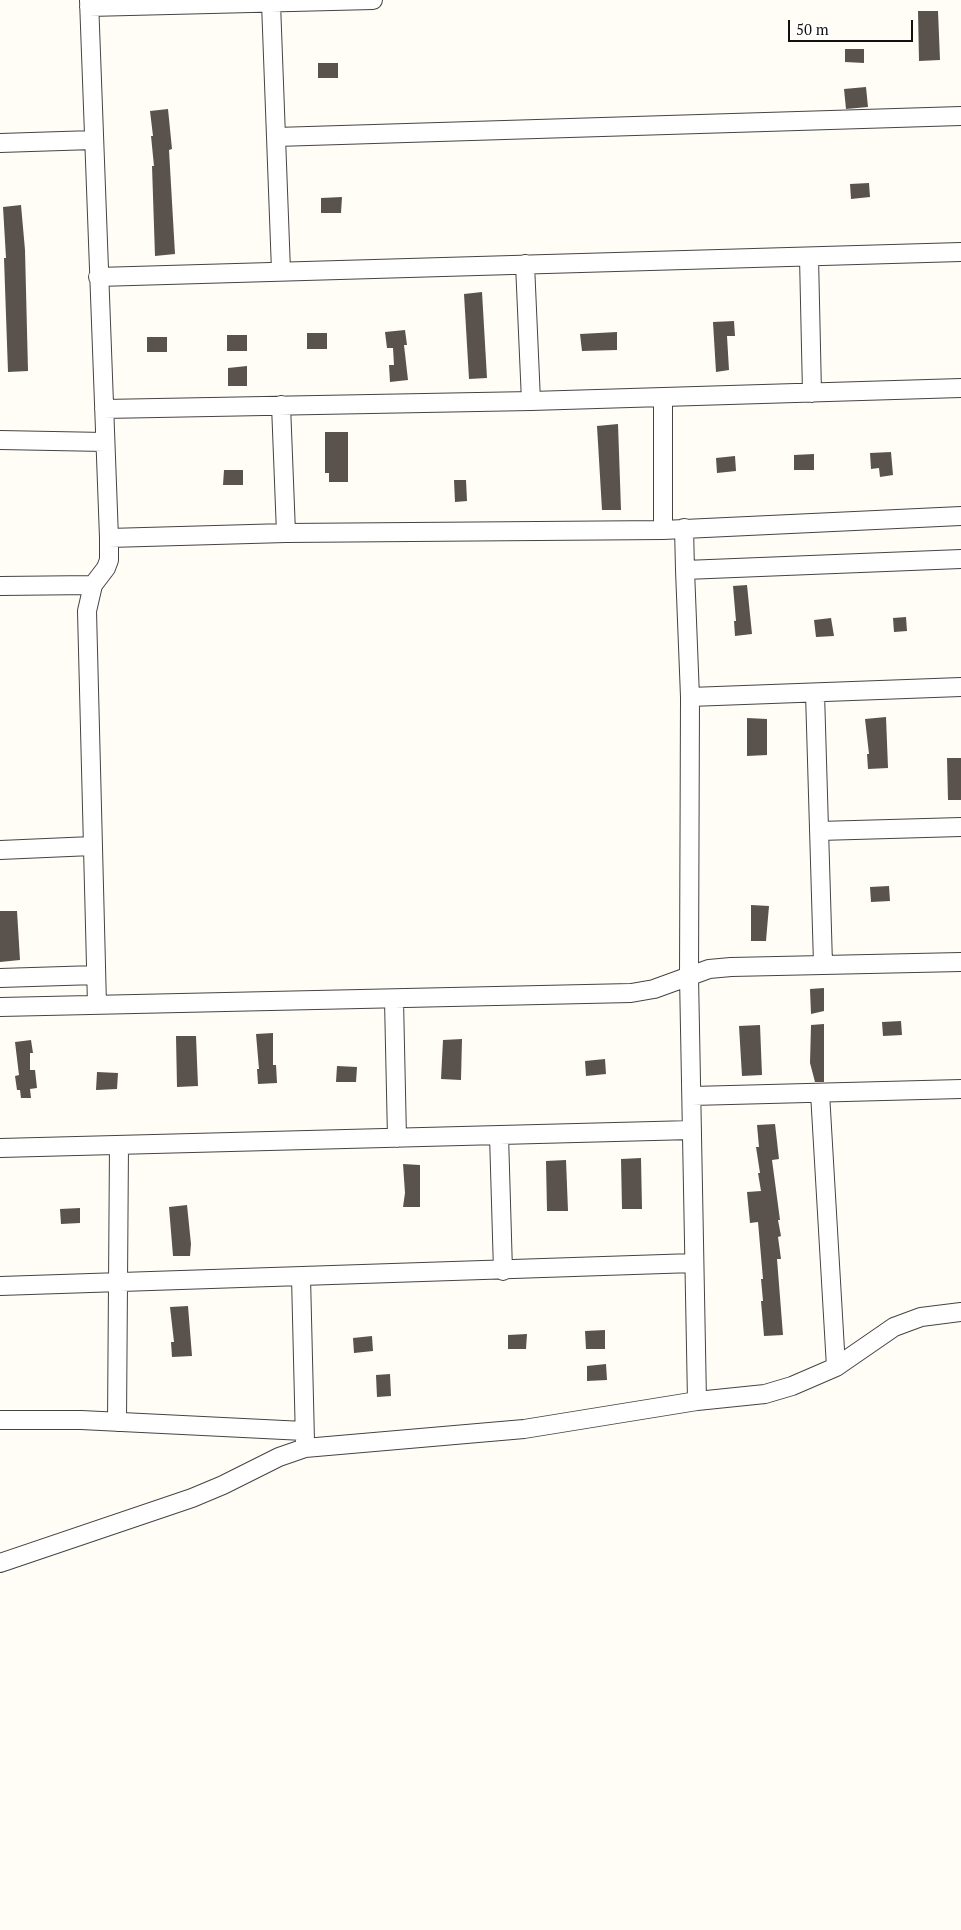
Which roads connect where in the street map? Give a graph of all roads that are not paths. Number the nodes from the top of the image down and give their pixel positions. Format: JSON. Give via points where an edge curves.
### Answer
{"nodes":[{"id":1,"x":364,"y":0,"type":"edge"},
{"id":2,"x":372,"y":0,"type":"edge"},
{"id":3,"x":89,"y":3,"type":"edge"},
{"id":4,"x":271,"y":3,"type":"junction"},
{"id":5,"x":961,"y":116,"type":"edge"},
{"id":6,"x":276,"y":137,"type":"junction"},
{"id":7,"x":93,"y":140,"type":"junction"},
{"id":8,"x":0,"y":143,"type":"edge"},
{"id":9,"x":961,"y":252,"type":"edge"},
{"id":10,"x":809,"y":257,"type":"junction"},
{"id":11,"x":525,"y":264,"type":"junction"},
{"id":12,"x":281,"y":271,"type":"junction"},
{"id":13,"x":98,"y":277,"type":"junction"},
{"id":14,"x":961,"y":388,"type":"edge"},
{"id":15,"x":812,"y":393,"type":"junction"},
{"id":16,"x":663,"y":397,"type":"junction"},
{"id":17,"x":531,"y":401,"type":"junction"},
{"id":18,"x":281,"y":405,"type":"junction"},
{"id":19,"x":104,"y":410,"type":"junction"},
{"id":20,"x":0,"y":440,"type":"edge"},
{"id":21,"x":105,"y":442,"type":"junction"},
{"id":22,"x":961,"y":516,"type":"edge"},
{"id":23,"x":684,"y":528,"type":"junction"},
{"id":24,"x":663,"y":530,"type":"junction"},
{"id":25,"x":286,"y":533,"type":"junction"},
{"id":26,"x":109,"y":538,"type":"junction"},
{"id":27,"x":961,"y":559,"type":"edge"},
{"id":28,"x":685,"y":570,"type":"junction"},
{"id":29,"x":93,"y":585,"type":"junction"},
{"id":30,"x":0,"y":586,"type":"edge"},
{"id":31,"x":961,"y":687,"type":"edge"},
{"id":32,"x":815,"y":693,"type":"junction"},
{"id":33,"x":690,"y":697,"type":"junction"},
{"id":34,"x":961,"y":826,"type":"edge"},
{"id":35,"x":819,"y":831,"type":"junction"},
{"id":36,"x":92,"y":846,"type":"junction"},
{"id":37,"x":0,"y":850,"type":"edge"},
{"id":38,"x":961,"y":962,"type":"edge"},
{"id":39,"x":823,"y":964,"type":"junction"},
{"id":40,"x":96,"y":975,"type":"junction"},
{"id":41,"x":689,"y":976,"type":"junction"},
{"id":42,"x":0,"y":978,"type":"edge"},
{"id":43,"x":394,"y":1000,"type":"junction"},
{"id":44,"x":96,"y":1005,"type":"junction"},
{"id":45,"x":0,"y":1008,"type":"edge"},
{"id":46,"x":961,"y":1089,"type":"edge"},
{"id":47,"x":820,"y":1093,"type":"junction"},
{"id":48,"x":692,"y":1096,"type":"junction"},
{"id":49,"x":692,"y":1130,"type":"junction"},
{"id":50,"x":499,"y":1135,"type":"junction"},
{"id":51,"x":397,"y":1138,"type":"junction"},
{"id":52,"x":119,"y":1145,"type":"junction"},
{"id":53,"x":0,"y":1148,"type":"edge"},
{"id":54,"x":694,"y":1263,"type":"junction"},
{"id":55,"x":503,"y":1271,"type":"junction"},
{"id":56,"x":301,"y":1277,"type":"junction"},
{"id":57,"x":120,"y":1282,"type":"junction"},
{"id":58,"x":0,"y":1286,"type":"edge"},
{"id":59,"x":961,"y":1312,"type":"edge"},
{"id":60,"x":836,"y":1367,"type":"junction"},
{"id":61,"x":697,"y":1401,"type":"junction"},
{"id":62,"x":0,"y":1420,"type":"edge"},
{"id":63,"x":117,"y":1422,"type":"junction"},
{"id":64,"x":304,"y":1431,"type":"junction"},
{"id":65,"x":305,"y":1448,"type":"junction"},
{"id":66,"x":0,"y":1563,"type":"edge"}],
"edges":[{"from":1,"to":2,"type":"street"},
{"from":1,"to":4,"type":"street"},
{"from":3,"to":4,"type":"street"},
{"from":3,"to":7,"type":"street"},
{"from":4,"to":6,"type":"street"},
{"from":5,"to":6,"type":"street"},
{"from":6,"to":12,"type":"street"},
{"from":7,"to":8,"type":"street"},
{"from":7,"to":13,"type":"street"},
{"from":9,"to":10,"type":"street"},
{"from":10,"to":11,"type":"street"},
{"from":10,"to":15,"type":"street"},
{"from":11,"to":12,"type":"street"},
{"from":11,"to":17,"type":"street"},
{"from":12,"to":13,"type":"street"},
{"from":13,"to":19,"type":"street"},
{"from":14,"to":15,"type":"street"},
{"from":15,"to":16,"type":"street"},
{"from":16,"to":17,"type":"street"},
{"from":16,"to":24,"type":"street"},
{"from":17,"to":18,"type":"street"},
{"from":18,"to":19,"type":"street"},
{"from":18,"to":25,"type":"street"},
{"from":19,"to":21,"type":"street"},
{"from":20,"to":21,"type":"street"},
{"from":21,"to":26,"type":"street"},
{"from":22,"to":23,"type":"street"},
{"from":23,"to":24,"type":"street"},
{"from":23,"to":28,"type":"street"},
{"from":24,"to":25,"type":"street"},
{"from":25,"to":26,"type":"street"},
{"from":26,"to":29,"type":"street","via":[[109,560]]},
{"from":27,"to":28,"type":"street"},
{"from":28,"to":33,"type":"street"},
{"from":29,"to":30,"type":"street"},
{"from":29,"to":36,"type":"street","via":[[87,611]]},
{"from":31,"to":32,"type":"street"},
{"from":32,"to":33,"type":"street"},
{"from":32,"to":35,"type":"street"},
{"from":33,"to":41,"type":"street"},
{"from":34,"to":35,"type":"street"},
{"from":35,"to":39,"type":"street"},
{"from":36,"to":37,"type":"street"},
{"from":36,"to":40,"type":"street"},
{"from":38,"to":39,"type":"street"},
{"from":39,"to":41,"type":"street","via":[[731,967]]},
{"from":40,"to":42,"type":"street"},
{"from":40,"to":44,"type":"street"},
{"from":41,"to":43,"type":"street","via":[[654,989],[631,993]]},
{"from":41,"to":48,"type":"street"},
{"from":43,"to":44,"type":"street"},
{"from":43,"to":51,"type":"street"},
{"from":44,"to":45,"type":"street"},
{"from":46,"to":47,"type":"street"},
{"from":47,"to":48,"type":"street"},
{"from":47,"to":60,"type":"street"},
{"from":48,"to":49,"type":"street"},
{"from":49,"to":50,"type":"street"},
{"from":49,"to":54,"type":"street"},
{"from":50,"to":51,"type":"street"},
{"from":50,"to":55,"type":"street"},
{"from":51,"to":52,"type":"street"},
{"from":52,"to":53,"type":"street"},
{"from":52,"to":57,"type":"street"},
{"from":54,"to":55,"type":"street"},
{"from":54,"to":61,"type":"street"},
{"from":55,"to":56,"type":"street"},
{"from":56,"to":57,"type":"street"},
{"from":56,"to":64,"type":"street"},
{"from":57,"to":58,"type":"street"},
{"from":57,"to":63,"type":"street"},
{"from":59,"to":60,"type":"street","via":[[921,1317],[894,1327]]},
{"from":60,"to":61,"type":"street","via":[[765,1394]]},
{"from":61,"to":65,"type":"street","via":[[524,1430]]},
{"from":62,"to":63,"type":"street"},
{"from":63,"to":64,"type":"street"},
{"from":64,"to":65,"type":"street"},
{"from":65,"to":66,"type":"street","via":[[184,1501]]}]}
